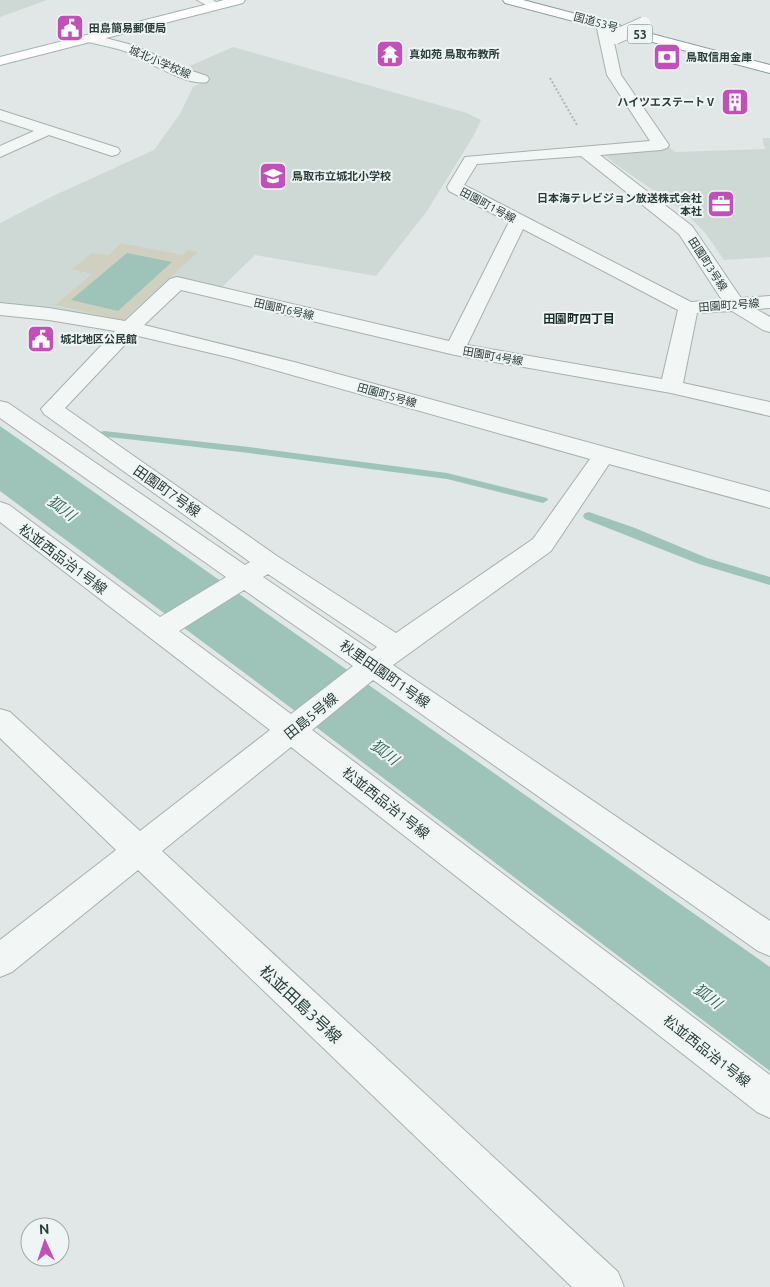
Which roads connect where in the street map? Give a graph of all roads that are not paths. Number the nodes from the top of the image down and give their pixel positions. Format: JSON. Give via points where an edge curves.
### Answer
{"nodes":[{"id":1,"x":239,"y":0,"type":"edge"},
{"id":2,"x":509,"y":0,"type":"edge"},
{"id":3,"x":209,"y":3,"type":"edge"},
{"id":4,"x":603,"y":24,"type":"junction"},
{"id":5,"x":644,"y":24,"type":"dead end"},
{"id":6,"x":616,"y":37,"type":"dead end"},
{"id":7,"x":90,"y":38,"type":"junction"},
{"id":8,"x":0,"y":61,"type":"edge"},
{"id":9,"x":770,"y":69,"type":"edge"},
{"id":10,"x":202,"y":79,"type":"dead end"},
{"id":11,"x":0,"y":114,"type":"edge"},
{"id":12,"x":48,"y":130,"type":"junction"},
{"id":13,"x":112,"y":151,"type":"dead end"},
{"id":14,"x":589,"y":151,"type":"junction"},
{"id":15,"x":0,"y":152,"type":"edge"},
{"id":16,"x":518,"y":221,"type":"junction"},
{"id":17,"x":770,"y":302,"type":"edge"},
{"id":18,"x":735,"y":304,"type":"junction"},
{"id":19,"x":688,"y":308,"type":"junction"},
{"id":20,"x":0,"y":309,"type":"edge"},
{"id":21,"x":770,"y":326,"type":"edge"},
{"id":22,"x":129,"y":328,"type":"junction"},
{"id":23,"x":455,"y":349,"type":"junction"},
{"id":24,"x":671,"y":387,"type":"junction"},
{"id":25,"x":0,"y":408,"type":"edge"},
{"id":26,"x":770,"y":409,"type":"edge"},
{"id":27,"x":603,"y":456,"type":"junction"},
{"id":28,"x":770,"y":500,"type":"edge"},
{"id":29,"x":0,"y":510,"type":"edge"},
{"id":30,"x":268,"y":562,"type":"junction"},
{"id":31,"x":239,"y":580,"type":"junction"},
{"id":32,"x":167,"y":626,"type":"junction"},
{"id":33,"x":396,"y":647,"type":"junction"},
{"id":34,"x":369,"y":669,"type":"junction"},
{"id":35,"x":0,"y":720,"type":"edge"},
{"id":36,"x":297,"y":727,"type":"junction"},
{"id":37,"x":139,"y":852,"type":"junction"},
{"id":38,"x":770,"y":940,"type":"edge"},
{"id":39,"x":0,"y":961,"type":"edge"},
{"id":40,"x":770,"y":1099,"type":"edge"},
{"id":41,"x":603,"y":1287,"type":"edge"}],
"edges":[{"from":1,"to":3,"type":"main road"},
{"from":2,"to":4,"type":"main road","name":"国道53号","number":"53"},
{"from":3,"to":7,"type":"main road"},
{"from":4,"to":9,"type":"main road","name":"国道53号","number":"53"},
{"from":4,"to":14,"type":"street","name":"田園町1号線","via":[[614,75],[661,144]]},
{"from":5,"to":6,"type":"street","bridge":true},
{"from":7,"to":8,"type":"main road"},
{"from":7,"to":10,"type":"street","name":"城北小学校線","via":[[131,49]]},
{"from":11,"to":12,"type":"street"},
{"from":12,"to":13,"type":"street"},
{"from":12,"to":15,"type":"street"},
{"from":14,"to":16,"type":"street","name":"田園町1号線","via":[[471,160],[455,187]]},
{"from":14,"to":18,"type":"street","name":"田園町3号線","via":[[686,230]]},
{"from":16,"to":19,"type":"street","name":"田園町1号線"},
{"from":16,"to":23,"type":"street","name":"田園町4号線"},
{"from":17,"to":18,"type":"street","name":"田園町2号線"},
{"from":18,"to":19,"type":"street","name":"田園町2号線"},
{"from":18,"to":21,"type":"street"},
{"from":19,"to":24,"type":"street"},
{"from":20,"to":22,"type":"street","name":"田園町5号線","via":[[48,313]]},
{"from":22,"to":23,"type":"street","name":"田園町6号線","via":[[177,283]]},
{"from":22,"to":27,"type":"street","name":"田園町5号線","via":[[225,349]]},
{"from":22,"to":30,"type":"street","name":"田園町7号線","via":[[52,410]]},
{"from":23,"to":24,"type":"street","name":"田園町4号線"},
{"from":24,"to":26,"type":"street","name":"田園町4号線"},
{"from":25,"to":31,"type":"street","name":"秋里田園町1号線"},
{"from":27,"to":28,"type":"street","name":"田園町5号線"},
{"from":27,"to":33,"type":"street","name":"田島5号線","via":[[542,545]]},
{"from":29,"to":32,"type":"street","name":"松並西品治1号線"},
{"from":30,"to":31,"type":"street"},
{"from":30,"to":33,"type":"street"},
{"from":31,"to":32,"type":"street"},
{"from":31,"to":34,"type":"street","name":"秋里田園町1号線"},
{"from":32,"to":36,"type":"street","name":"松並西品治1号線"},
{"from":33,"to":34,"type":"street","name":"田島5号線"},
{"from":34,"to":36,"type":"street","name":"田島5号線"},
{"from":34,"to":38,"type":"street","name":"秋里田園町1号線"},
{"from":35,"to":37,"type":"street","name":"松並田島3号線"},
{"from":36,"to":37,"type":"street","name":"田島5号線"},
{"from":36,"to":40,"type":"street","name":"松並西品治1号線"},
{"from":37,"to":39,"type":"street","name":"田島5号線"},
{"from":37,"to":41,"type":"street","name":"松並田島3号線"}]}
